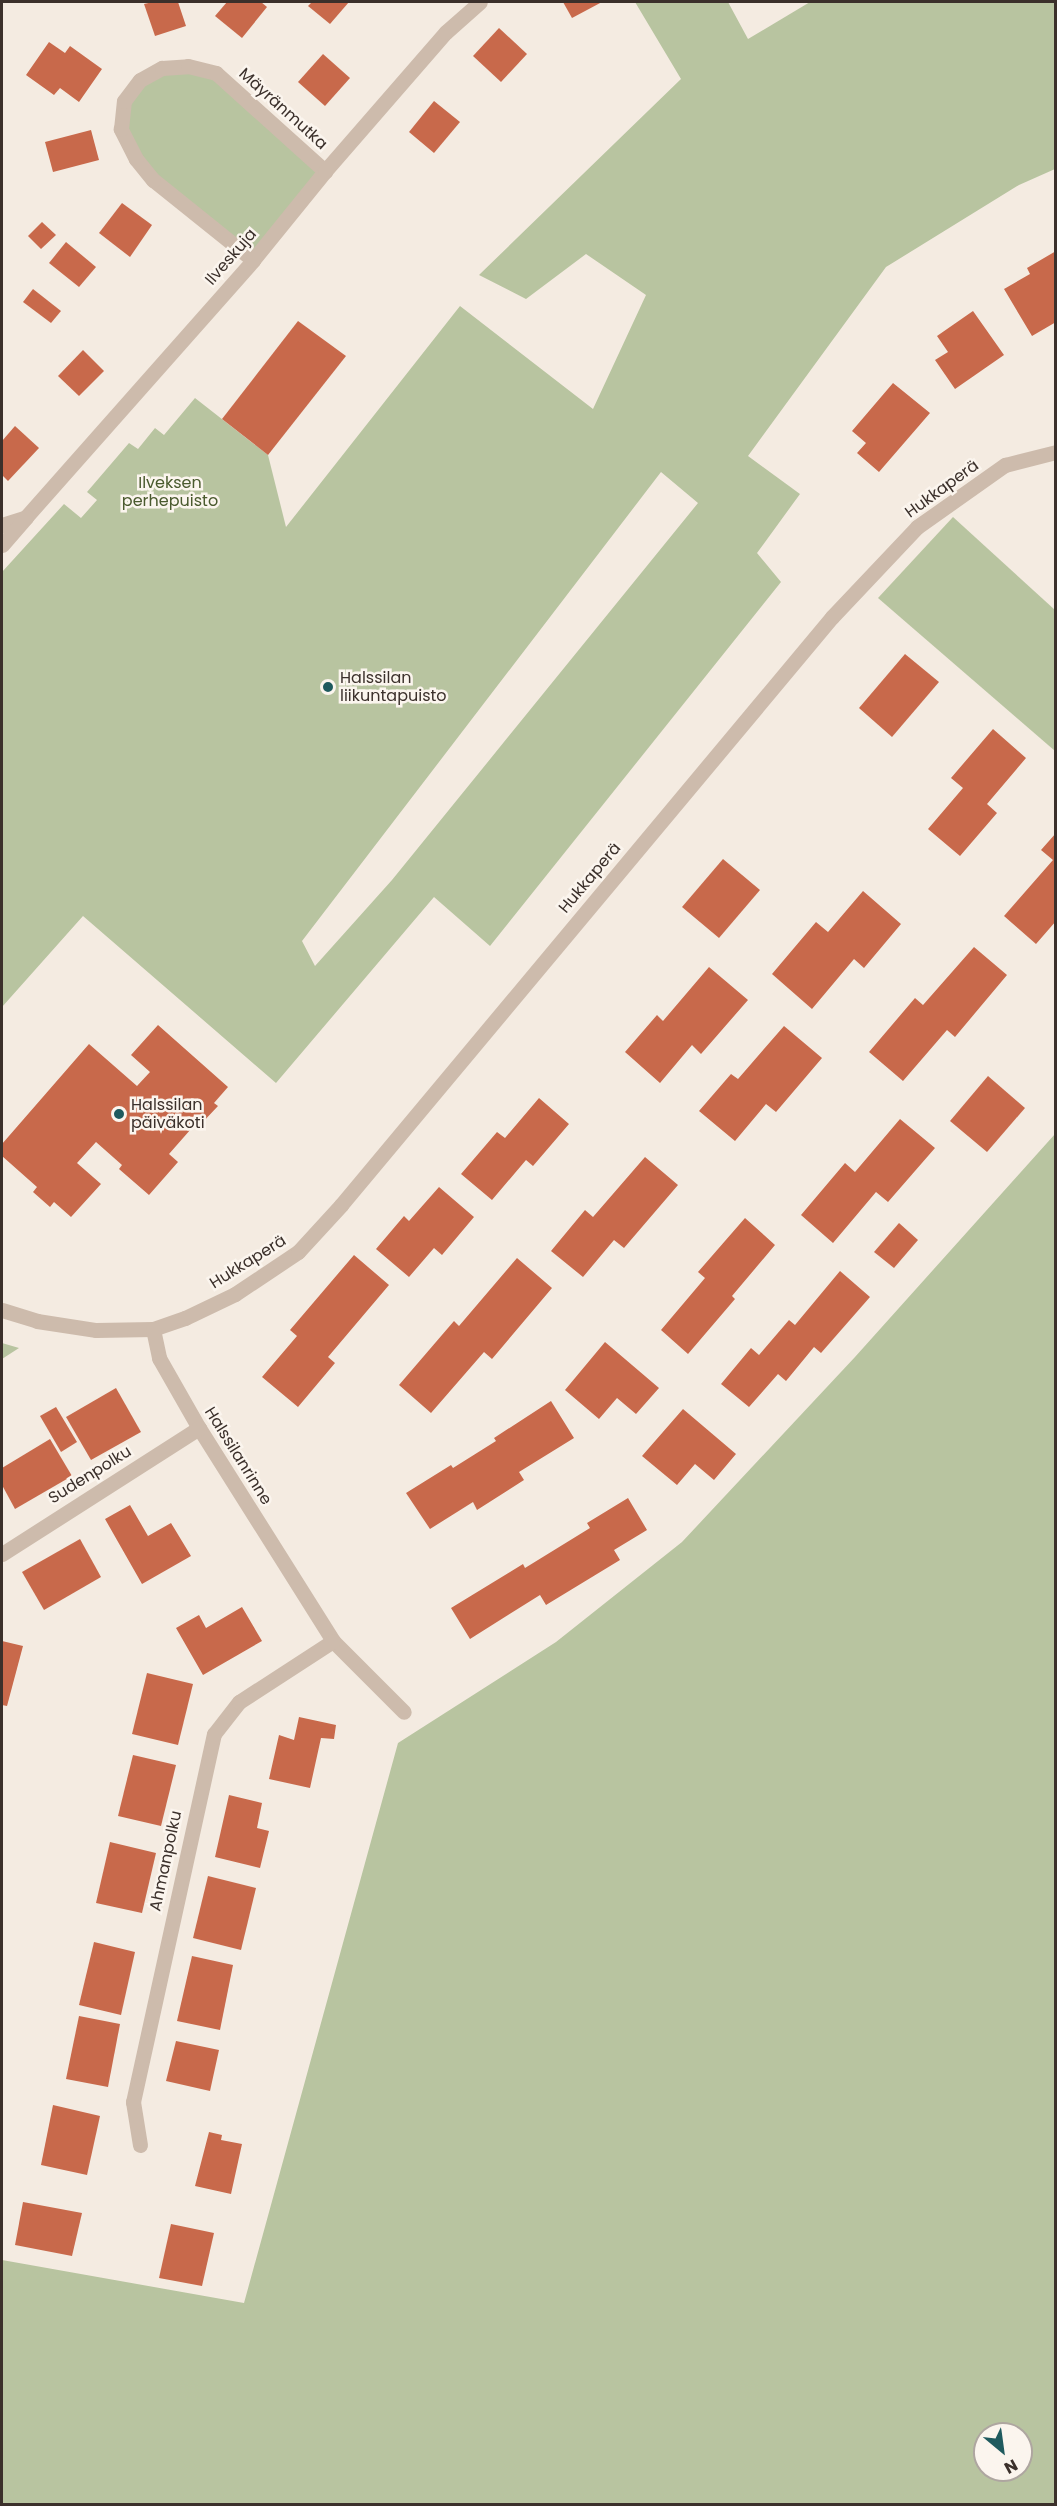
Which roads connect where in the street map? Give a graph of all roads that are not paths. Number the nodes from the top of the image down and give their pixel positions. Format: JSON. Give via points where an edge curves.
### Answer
{"nodes":[{"id":1,"x":480,"y":2,"type":"edge"},
{"id":2,"x":325,"y":171,"type":"junction"},
{"id":3,"x":253,"y":260,"type":"junction"},
{"id":4,"x":1056,"y":452,"type":"edge"},
{"id":5,"x":26,"y":517,"type":"junction"},
{"id":6,"x":2,"y":525,"type":"edge"},
{"id":7,"x":2,"y":545,"type":"edge"},
{"id":8,"x":2,"y":1310,"type":"edge"},
{"id":9,"x":153,"y":1329,"type":"junction"},
{"id":10,"x":199,"y":1428,"type":"junction"},
{"id":11,"x":2,"y":1554,"type":"edge"},
{"id":12,"x":333,"y":1641,"type":"junction"},
{"id":13,"x":404,"y":1712,"type":"dead end"},
{"id":14,"x":140,"y":2145,"type":"dead end"}],
"edges":[{"from":1,"to":2,"type":"street","name":"Ilveskuja","via":[[446,32]]},
{"from":2,"to":3,"type":"street","name":"Ilveskuja"},
{"from":2,"to":3,"type":"street","name":"Mäyränmutka","via":[[216,73],[188,66],[162,68],[140,80],[124,101],[121,129],[136,159],[153,180]]},
{"from":3,"to":5,"type":"street","name":"Ilveskuja"},
{"from":4,"to":9,"type":"street","name":"Hukkaperä","via":[[1005,465],[917,527],[887,558],[832,617],[298,1252],[235,1294]]},
{"from":5,"to":6,"type":"street"},
{"from":5,"to":7,"type":"street","name":"Ilveskuja"},
{"from":8,"to":9,"type":"street","via":[[37,1322],[96,1330]]},
{"from":9,"to":10,"type":"street","name":"Halssilanrinne","via":[[159,1358]]},
{"from":10,"to":11,"type":"street","name":"Sudenpolku"},
{"from":10,"to":12,"type":"street","name":"Halssilanrinne"},
{"from":12,"to":13,"type":"street","name":"Halssilanrinne"},
{"from":12,"to":14,"type":"street","name":"Ahmanpolku","via":[[239,1702],[214,1734],[133,2102]]}]}
